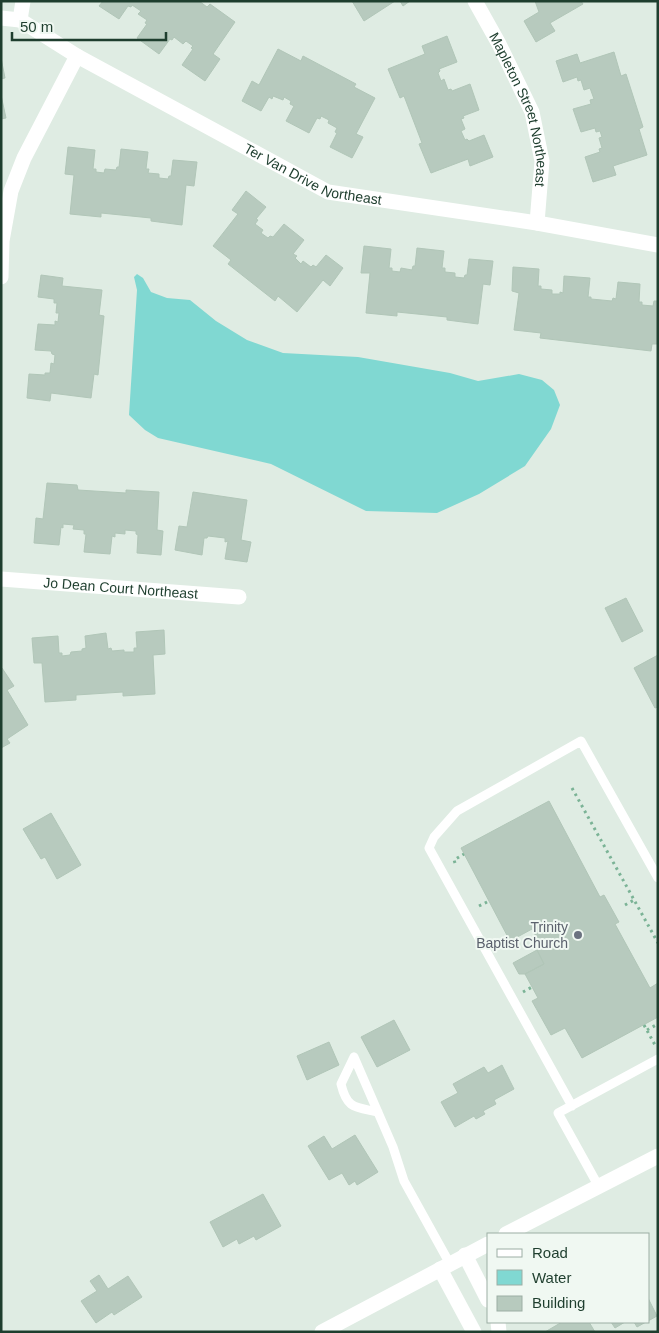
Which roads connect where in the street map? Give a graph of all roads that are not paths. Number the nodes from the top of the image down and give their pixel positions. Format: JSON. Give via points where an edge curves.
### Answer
{"nodes":[{"id":1,"x":23,"y":1,"type":"edge"},
{"id":2,"x":475,"y":1,"type":"edge"},
{"id":3,"x":1,"y":18,"type":"edge"},
{"id":4,"x":20,"y":20,"type":"junction"},
{"id":5,"x":77,"y":56,"type":"junction"},
{"id":6,"x":537,"y":223,"type":"junction"},
{"id":7,"x":658,"y":245,"type":"edge"},
{"id":8,"x":1,"y":277,"type":"edge"},
{"id":9,"x":1,"y":579,"type":"edge"},
{"id":10,"x":239,"y":597,"type":"dead end"},
{"id":11,"x":658,"y":878,"type":"edge"},
{"id":12,"x":658,"y":1059,"type":"edge"},
{"id":13,"x":572,"y":1106,"type":"junction"},
{"id":14,"x":378,"y":1112,"type":"junction"},
{"id":15,"x":658,"y":1156,"type":"edge"},
{"id":16,"x":599,"y":1187,"type":"junction"},
{"id":17,"x":508,"y":1233,"type":"edge"},
{"id":18,"x":487,"y":1244,"type":"edge"},
{"id":19,"x":466,"y":1255,"type":"junction"},
{"id":20,"x":445,"y":1266,"type":"junction"},
{"id":21,"x":487,"y":1298,"type":"edge"},
{"id":22,"x":322,"y":1332,"type":"edge"},
{"id":23,"x":474,"y":1332,"type":"edge"}],
"edges":[{"from":1,"to":4,"type":"street"},
{"from":2,"to":6,"type":"street","name":"Mapleton Street Northeast","via":[[532,112],[542,161]]},
{"from":3,"to":4,"type":"street","name":"Ter Van Drive Northeast"},
{"from":4,"to":5,"type":"street","name":"Ter Van Drive Northeast"},
{"from":5,"to":6,"type":"street","name":"Ter Van Drive Northeast","via":[[328,192]]},
{"from":5,"to":8,"type":"street","via":[[24,158],[11,191],[2,241]]},
{"from":6,"to":7,"type":"street","name":"Ter Van Drive Northeast"},
{"from":9,"to":10,"type":"street","name":"Jo Dean Court Northeast"},
{"from":11,"to":13,"type":"lane","via":[[581,741],[456,811],[429,848]]},
{"from":12,"to":13,"type":"lane"},
{"from":13,"to":16,"type":"lane","via":[[558,1113]]},
{"from":14,"to":14,"type":"lane","via":[[349,1104],[344,1095],[341,1084],[354,1057]]},
{"from":14,"to":20,"type":"lane","via":[[404,1181]]},
{"from":15,"to":16,"type":"street"},
{"from":16,"to":17,"type":"street"},
{"from":18,"to":19,"type":"street"},
{"from":19,"to":20,"type":"street"},
{"from":19,"to":21,"type":"street"},
{"from":20,"to":22,"type":"street"},
{"from":20,"to":23,"type":"street"}]}
